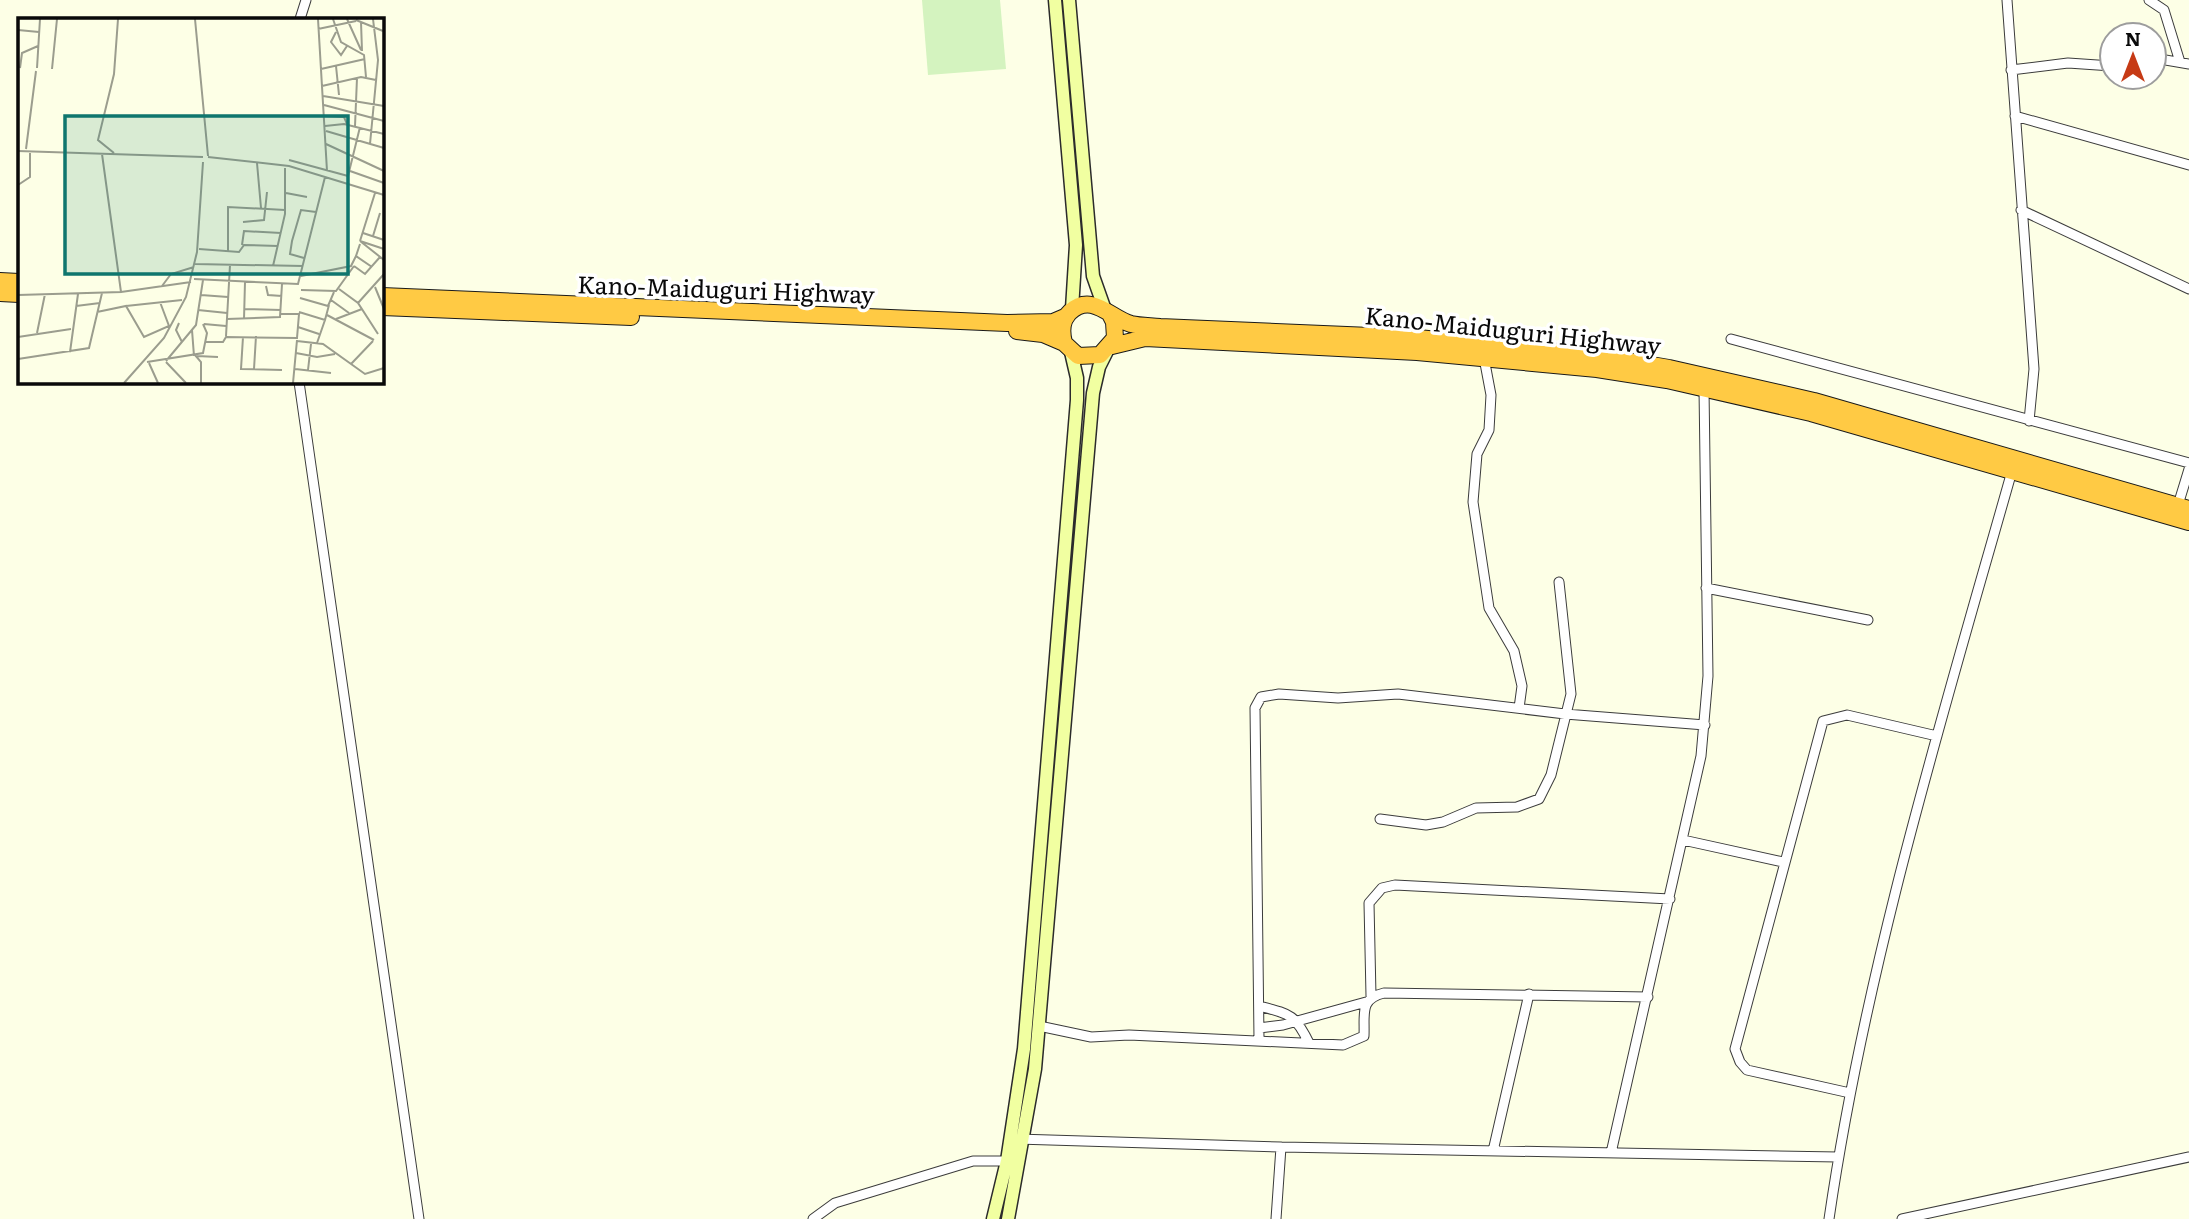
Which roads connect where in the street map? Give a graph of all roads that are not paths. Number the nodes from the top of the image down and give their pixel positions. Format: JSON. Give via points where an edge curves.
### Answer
{"nodes":[{"id":1,"x":306,"y":0,"type":"edge"},
{"id":2,"x":1055,"y":0,"type":"edge"},
{"id":3,"x":1069,"y":0,"type":"edge"},
{"id":4,"x":2007,"y":0,"type":"edge"},
{"id":5,"x":2149,"y":0,"type":"edge"},
{"id":6,"x":300,"y":18,"type":"edge"},
{"id":7,"x":2185,"y":63,"type":"edge"},
{"id":8,"x":2098,"y":64,"type":"edge"},
{"id":9,"x":2011,"y":70,"type":"junction"},
{"id":10,"x":2015,"y":116,"type":"junction"},
{"id":11,"x":2189,"y":166,"type":"edge"},
{"id":12,"x":2021,"y":210,"type":"junction"},
{"id":13,"x":0,"y":281,"type":"edge"},
{"id":14,"x":18,"y":282,"type":"edge"},
{"id":15,"x":2189,"y":289,"type":"edge"},
{"id":16,"x":0,"y":293,"type":"edge"},
{"id":17,"x":18,"y":294,"type":"edge"},
{"id":18,"x":383,"y":295,"type":"edge"},
{"id":19,"x":383,"y":295,"type":"edge"},
{"id":20,"x":1070,"y":312,"type":"junction"},
{"id":21,"x":1108,"y":312,"type":"junction"},
{"id":22,"x":1731,"y":339,"type":"dead end"},
{"id":23,"x":1068,"y":347,"type":"junction"},
{"id":24,"x":1109,"y":348,"type":"junction"},
{"id":25,"x":1484,"y":358,"type":"junction"},
{"id":26,"x":299,"y":383,"type":"edge"},
{"id":27,"x":1704,"y":389,"type":"junction"},
{"id":28,"x":2029,"y":421,"type":"junction"},
{"id":29,"x":1966,"y":451,"type":"junction"},
{"id":30,"x":2189,"y":463,"type":"edge"},
{"id":31,"x":2189,"y":469,"type":"edge"},
{"id":32,"x":2012,"y":471,"type":"junction"},
{"id":33,"x":2183,"y":507,"type":"edge"},
{"id":34,"x":2189,"y":522,"type":"edge"},
{"id":35,"x":1559,"y":582,"type":"dead end"},
{"id":36,"x":1706,"y":588,"type":"junction"},
{"id":37,"x":1868,"y":620,"type":"dead end"},
{"id":38,"x":1520,"y":708,"type":"junction"},
{"id":39,"x":1564,"y":713,"type":"junction"},
{"id":40,"x":1705,"y":725,"type":"junction"},
{"id":41,"x":1937,"y":736,"type":"junction"},
{"id":42,"x":1380,"y":818,"type":"dead end"},
{"id":43,"x":1683,"y":840,"type":"junction"},
{"id":44,"x":1783,"y":862,"type":"junction"},
{"id":45,"x":1670,"y":899,"type":"junction"},
{"id":46,"x":1529,"y":994,"type":"junction"},
{"id":47,"x":1647,"y":997,"type":"junction"},
{"id":48,"x":1368,"y":999,"type":"junction"},
{"id":49,"x":1259,"y":1006,"type":"junction"},
{"id":50,"x":1298,"y":1020,"type":"junction"},
{"id":51,"x":1039,"y":1026,"type":"junction"},
{"id":52,"x":1259,"y":1028,"type":"junction"},
{"id":53,"x":1259,"y":1039,"type":"junction"},
{"id":54,"x":1309,"y":1044,"type":"junction"},
{"id":55,"x":1850,"y":1093,"type":"junction"},
{"id":56,"x":1010,"y":1138,"type":"junction"},
{"id":57,"x":1024,"y":1140,"type":"junction"},
{"id":58,"x":1280,"y":1147,"type":"junction"},
{"id":59,"x":1493,"y":1151,"type":"junction"},
{"id":60,"x":1611,"y":1153,"type":"junction"},
{"id":61,"x":1838,"y":1157,"type":"junction"},
{"id":62,"x":2189,"y":1157,"type":"edge"},
{"id":63,"x":1007,"y":1161,"type":"junction"},
{"id":64,"x":419,"y":1219,"type":"edge"},
{"id":65,"x":813,"y":1219,"type":"edge"},
{"id":66,"x":993,"y":1219,"type":"edge"},
{"id":67,"x":1008,"y":1219,"type":"edge"},
{"id":68,"x":1276,"y":1219,"type":"edge"},
{"id":69,"x":1829,"y":1219,"type":"edge"},
{"id":70,"x":1902,"y":1219,"type":"edge"}],
"edges":[{"from":1,"to":6,"type":"street"},
{"from":2,"to":20,"type":"main road","via":[[1076,245]]},
{"from":3,"to":21,"type":"main road","via":[[1093,275]]},
{"from":4,"to":9,"type":"street"},
{"from":5,"to":7,"type":"street","via":[[2164,10]]},
{"from":8,"to":9,"type":"street"},
{"from":9,"to":10,"type":"street"},
{"from":10,"to":11,"type":"street"},
{"from":10,"to":12,"type":"street"},
{"from":12,"to":15,"type":"street"},
{"from":12,"to":28,"type":"street","via":[[2034,369]]},
{"from":13,"to":14,"type":"highway"},
{"from":16,"to":17,"type":"highway"},
{"from":18,"to":20,"type":"highway","name":"Kano-Maiduguri Highway","via":[[1007,323],[1053,322]]},
{"from":19,"to":23,"type":"highway","name":"Kano-Maiduguri Highway","via":[[1028,332]]},
{"from":20,"to":21,"type":"highway","via":[[1092,304]]},
{"from":20,"to":23,"type":"highway","via":[[1062,324]]},
{"from":21,"to":24,"type":"highway","via":[[1116,330]]},
{"from":21,"to":29,"type":"highway","name":"Kano-Maiduguri Highway","via":[[1132,324],[1160,327],[1418,338],[1599,356],[1734,381]]},
{"from":22,"to":28,"type":"street"},
{"from":23,"to":24,"type":"highway","via":[[1093,358]]},
{"from":23,"to":56,"type":"main road","via":[[1077,379],[1076,414],[1026,1025]]},
{"from":24,"to":25,"type":"highway","name":"Kano-Maiduguri Highway","via":[[1145,338]]},
{"from":24,"to":51,"type":"main road","via":[[1093,393]]},
{"from":25,"to":27,"type":"highway","name":"Kano-Maiduguri Highway","via":[[1597,369]]},
{"from":25,"to":38,"type":"street","via":[[1491,395],[1489,430],[1477,454],[1473,502],[1489,608],[1514,651],[1522,686]]},
{"from":26,"to":64,"type":"street"},
{"from":27,"to":29,"type":"highway","name":"Kano-Maiduguri Highway"},
{"from":27,"to":36,"type":"street"},
{"from":28,"to":30,"type":"street"},
{"from":29,"to":32,"type":"highway","name":"Kano-Maiduguri Highway"},
{"from":29,"to":33,"type":"highway","name":"Kano-Maiduguri Highway"},
{"from":31,"to":33,"type":"street"},
{"from":32,"to":34,"type":"highway","name":"Kano-Maiduguri Highway"},
{"from":32,"to":41,"type":"street"},
{"from":35,"to":39,"type":"street","via":[[1571,694]]},
{"from":36,"to":37,"type":"street"},
{"from":36,"to":40,"type":"street"},
{"from":38,"to":39,"type":"street"},
{"from":38,"to":49,"type":"street","via":[[1398,694],[1261,697],[1255,708]]},
{"from":39,"to":40,"type":"street"},
{"from":39,"to":42,"type":"street","via":[[1551,775],[1539,799],[1530,805],[1476,808],[1426,825]]},
{"from":40,"to":43,"type":"street"},
{"from":41,"to":44,"type":"street","via":[[1847,715],[1823,721]]},
{"from":41,"to":55,"type":"street","via":[[1894,896]]},
{"from":43,"to":44,"type":"street"},
{"from":43,"to":45,"type":"street"},
{"from":44,"to":55,"type":"street","via":[[1735,1049],[1747,1070]]},
{"from":45,"to":47,"type":"street"},
{"from":45,"to":48,"type":"street","via":[[1382,888],[1369,903]]},
{"from":46,"to":47,"type":"street"},
{"from":46,"to":48,"type":"street","via":[[1398,992]]},
{"from":46,"to":59,"type":"street"},
{"from":47,"to":60,"type":"street"},
{"from":48,"to":50,"type":"street"},
{"from":48,"to":54,"type":"street","via":[[1364,1036],[1343,1045]]},
{"from":49,"to":50,"type":"street"},
{"from":49,"to":52,"type":"street"},
{"from":50,"to":52,"type":"street"},
{"from":50,"to":54,"type":"street"},
{"from":51,"to":53,"type":"street","via":[[1091,1037]]},
{"from":51,"to":57,"type":"main road"},
{"from":52,"to":53,"type":"street"},
{"from":53,"to":54,"type":"street"},
{"from":55,"to":61,"type":"street"},
{"from":56,"to":57,"type":"street"},
{"from":56,"to":63,"type":"main road"},
{"from":57,"to":58,"type":"street"},
{"from":57,"to":67,"type":"main road"},
{"from":58,"to":59,"type":"street"},
{"from":58,"to":68,"type":"street"},
{"from":59,"to":60,"type":"street"},
{"from":60,"to":61,"type":"street"},
{"from":61,"to":69,"type":"street"},
{"from":62,"to":70,"type":"street"},
{"from":63,"to":65,"type":"street","via":[[973,1161],[835,1203]]},
{"from":63,"to":66,"type":"main road"}]}
